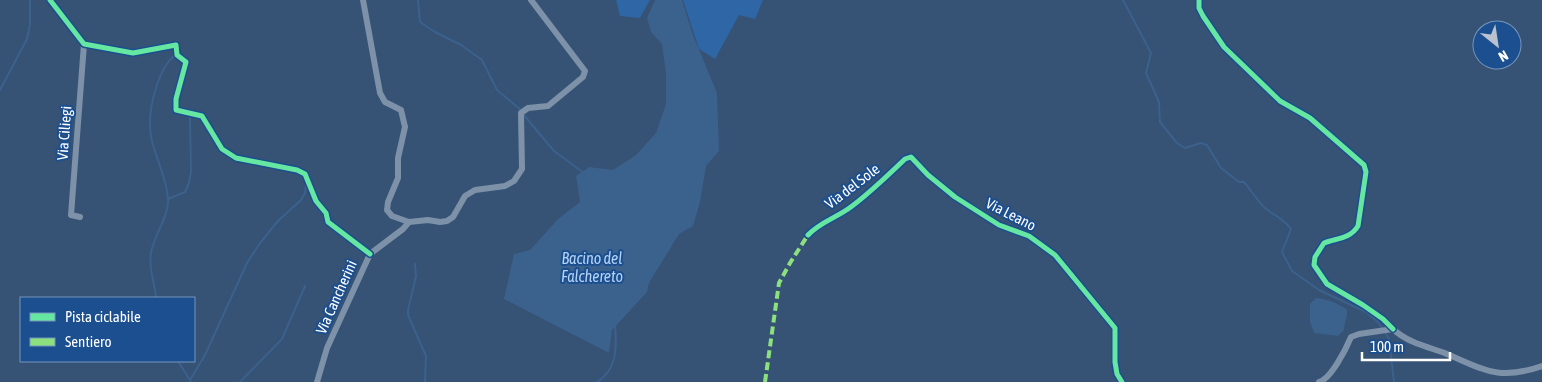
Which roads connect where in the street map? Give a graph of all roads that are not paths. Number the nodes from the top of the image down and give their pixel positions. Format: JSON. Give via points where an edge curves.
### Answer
{"nodes":[{"id":1,"x":50,"y":0,"type":"edge"},
{"id":2,"x":363,"y":0,"type":"edge"},
{"id":3,"x":531,"y":0,"type":"edge"},
{"id":4,"x":1199,"y":0,"type":"edge"},
{"id":5,"x":84,"y":44,"type":"junction"},
{"id":6,"x":911,"y":157,"type":"joint"},
{"id":7,"x":80,"y":217,"type":"dead end"},
{"id":8,"x":409,"y":222,"type":"junction"},
{"id":9,"x":808,"y":235,"type":"dead end"},
{"id":10,"x":370,"y":254,"type":"junction"},
{"id":11,"x":1393,"y":329,"type":"junction"},
{"id":12,"x":1542,"y":366,"type":"edge"},
{"id":13,"x":317,"y":382,"type":"edge"},
{"id":14,"x":1122,"y":382,"type":"edge"},
{"id":15,"x":1319,"y":382,"type":"edge"}],
"edges":[{"from":1,"to":5,"type":"street"},
{"from":2,"to":8,"type":"street","via":[[380,93],[385,102],[401,110],[405,127],[398,158],[398,178],[387,210],[392,216]]},
{"from":3,"to":8,"type":"street","via":[[585,71],[583,78],[548,106],[528,108],[521,113],[522,169],[514,181],[505,186],[475,190],[465,196],[447,221]]},
{"from":4,"to":11,"type":"street","via":[[1203,16],[1224,47],[1280,101],[1310,118],[1364,166],[1366,172],[1358,226],[1346,237],[1324,243],[1314,265],[1327,284],[1370,310]]},
{"from":5,"to":7,"type":"street","name":"Via Ciliegi","via":[[71,215]]},
{"from":5,"to":10,"type":"street","via":[[133,53],[176,45],[177,55],[186,62],[176,110],[202,116],[222,148],[236,158],[305,174],[332,227]]},
{"from":6,"to":9,"type":"street","name":"Via del Sole","via":[[863,198]]},
{"from":6,"to":14,"type":"street","name":"Via Leano","via":[[955,197],[999,225],[1029,236],[1055,255],[1115,328],[1115,362]]},
{"from":8,"to":10,"type":"street","name":"Via Cancherini"},
{"from":10,"to":13,"type":"street","name":"Via Cancherini","via":[[327,348]]},
{"from":11,"to":12,"type":"street","via":[[1411,342],[1486,372],[1515,374]]},
{"from":11,"to":15,"type":"street","via":[[1351,337],[1325,380]]}]}
